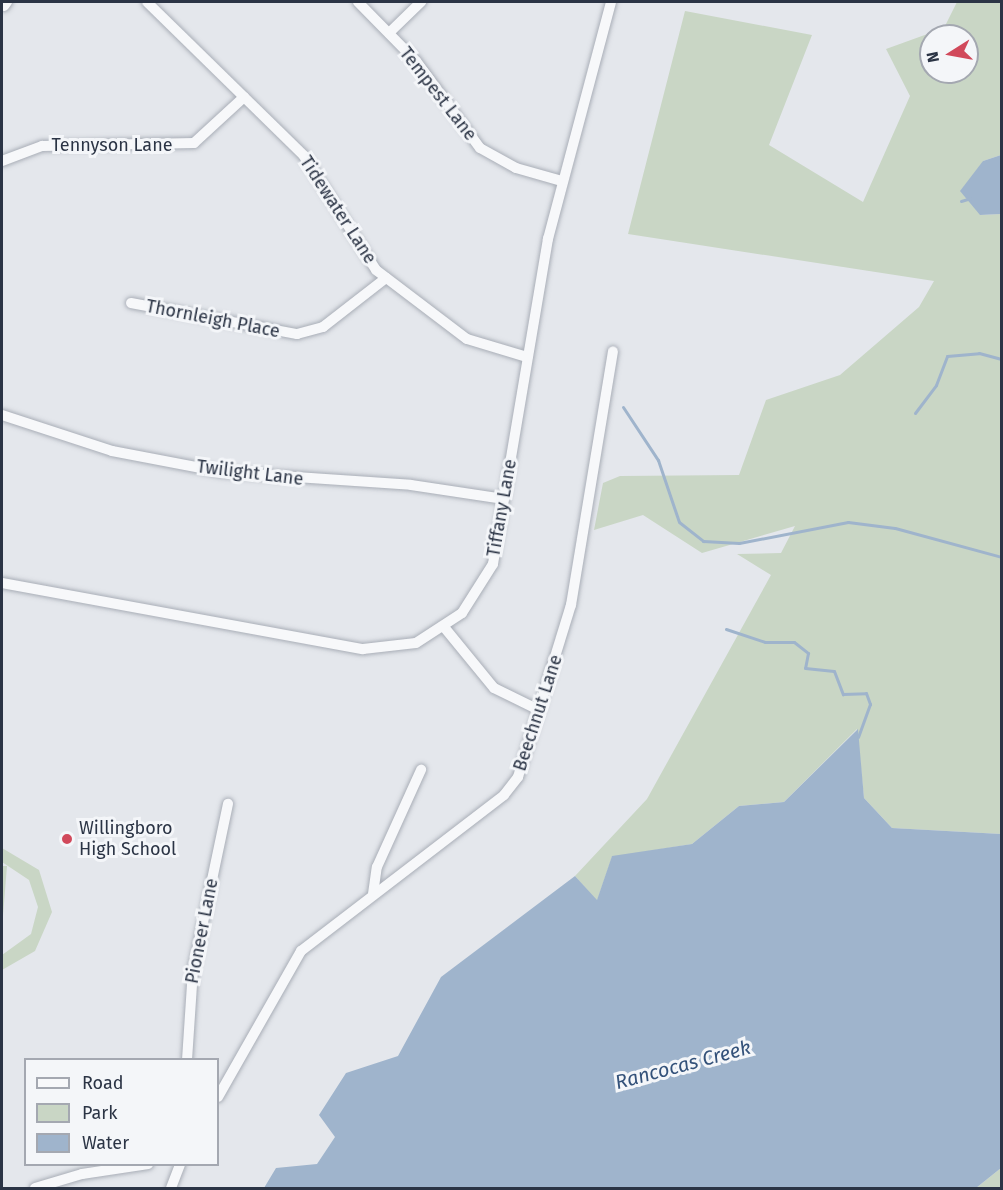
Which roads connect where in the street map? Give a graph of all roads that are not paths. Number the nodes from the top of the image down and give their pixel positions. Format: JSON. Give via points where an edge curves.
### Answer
{"nodes":[{"id":1,"x":147,"y":2,"type":"edge"},
{"id":2,"x":358,"y":2,"type":"edge"},
{"id":3,"x":421,"y":2,"type":"edge"},
{"id":4,"x":611,"y":2,"type":"edge"},
{"id":5,"x":389,"y":33,"type":"junction"},
{"id":6,"x":243,"y":97,"type":"junction"},
{"id":7,"x":2,"y":161,"type":"edge"},
{"id":8,"x":562,"y":181,"type":"junction"},
{"id":9,"x":386,"y":278,"type":"junction"},
{"id":10,"x":131,"y":303,"type":"dead end"},
{"id":11,"x":613,"y":351,"type":"dead end"},
{"id":12,"x":527,"y":357,"type":"junction"},
{"id":13,"x":2,"y":414,"type":"edge"},
{"id":14,"x":504,"y":499,"type":"junction"},
{"id":15,"x":2,"y":583,"type":"edge"},
{"id":16,"x":444,"y":627,"type":"junction"},
{"id":17,"x":539,"y":710,"type":"junction"},
{"id":18,"x":421,"y":770,"type":"dead end"},
{"id":19,"x":228,"y":804,"type":"dead end"},
{"id":20,"x":373,"y":894,"type":"junction"},
{"id":21,"x":187,"y":1058,"type":"edge"},
{"id":22,"x":219,"y":1094,"type":"edge"},
{"id":23,"x":135,"y":1166,"type":"edge"},
{"id":24,"x":179,"y":1166,"type":"edge"},
{"id":25,"x":35,"y":1188,"type":"edge"},
{"id":26,"x":171,"y":1188,"type":"edge"}],
"edges":[{"from":1,"to":6,"type":"street","name":"Tidewater Lane"},
{"from":2,"to":5,"type":"street","name":"Tempest Lane"},
{"from":3,"to":5,"type":"street"},
{"from":4,"to":8,"type":"street","name":"Tiffany Lane"},
{"from":5,"to":8,"type":"street","name":"Tempest Lane","via":[[480,148],[516,168]]},
{"from":6,"to":7,"type":"street","name":"Tennyson Lane","via":[[194,143],[42,146]]},
{"from":6,"to":9,"type":"street","name":"Tidewater Lane","via":[[304,156],[369,261]]},
{"from":8,"to":12,"type":"street","name":"Tiffany Lane"},
{"from":9,"to":10,"type":"street","name":"Thornleigh Place","via":[[323,327],[297,334]]},
{"from":9,"to":12,"type":"street","name":"Tidewater Lane","via":[[468,339]]},
{"from":11,"to":17,"type":"street","name":"Beechnut Lane","via":[[571,605]]},
{"from":12,"to":14,"type":"street","name":"Tiffany Lane"},
{"from":13,"to":14,"type":"street","name":"Twilight Lane","via":[[112,451],[222,472],[425,486]]},
{"from":14,"to":16,"type":"street","name":"Tiffany Lane","via":[[485,582]]},
{"from":15,"to":16,"type":"street","name":"Tiffany Lane","via":[[363,649],[400,647]]},
{"from":16,"to":17,"type":"street","via":[[494,688]]},
{"from":17,"to":20,"type":"street","name":"Beechnut Lane","via":[[509,791]]},
{"from":18,"to":20,"type":"street","via":[[377,867]]},
{"from":19,"to":21,"type":"street","name":"Pioneer Lane","via":[[193,970]]},
{"from":20,"to":22,"type":"street","name":"Beechnut Lane","via":[[293,960]]},
{"from":23,"to":25,"type":"street","via":[[82,1174]]},
{"from":24,"to":26,"type":"street"}]}
